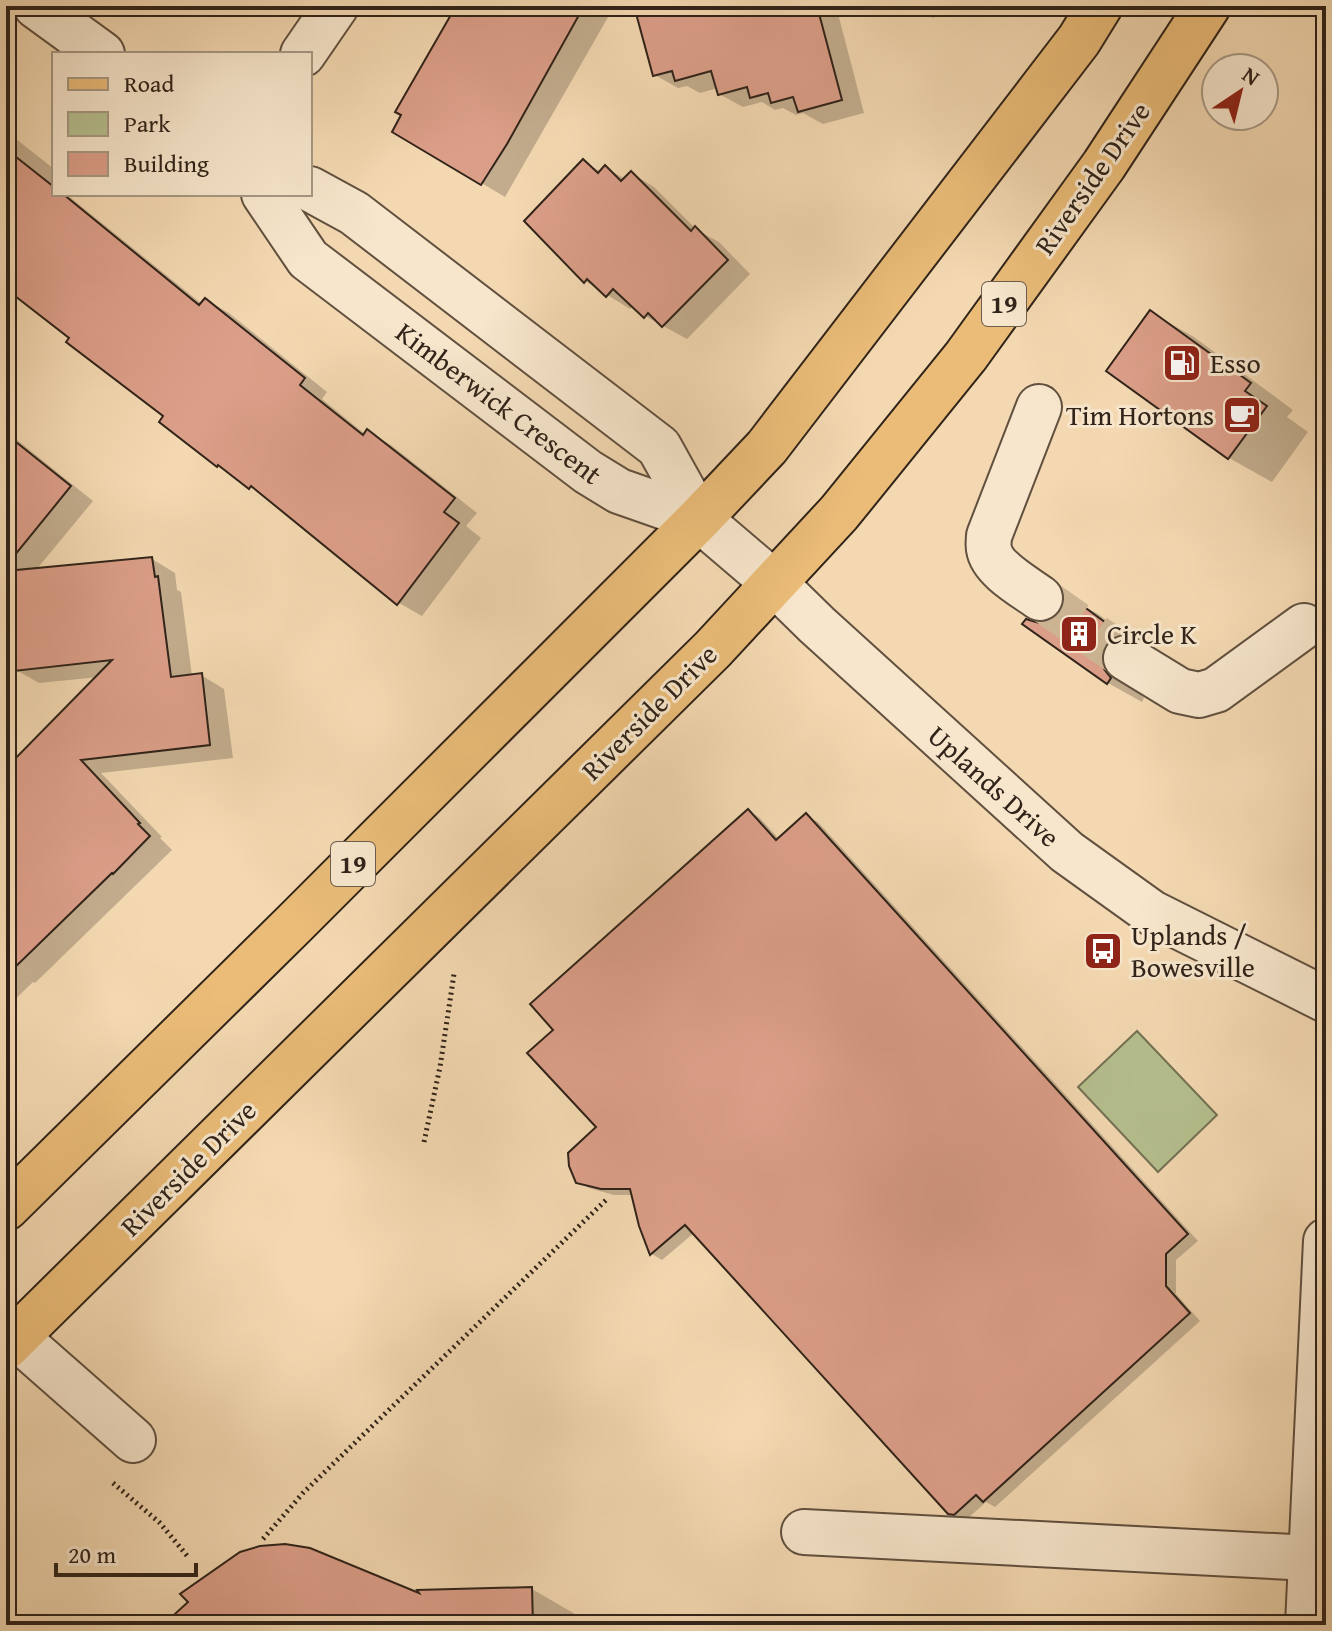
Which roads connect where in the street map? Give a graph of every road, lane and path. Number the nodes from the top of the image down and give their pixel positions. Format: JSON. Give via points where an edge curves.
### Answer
{"nodes":[{"id":1,"x":36,"y":6,"type":"edge"},
{"id":2,"x":336,"y":6,"type":"edge"},
{"id":3,"x":1100,"y":6,"type":"edge"},
{"id":4,"x":1208,"y":6,"type":"edge"},
{"id":5,"x":99,"y":52,"type":"edge"},
{"id":6,"x":304,"y":52,"type":"edge"},
{"id":7,"x":312,"y":190,"type":"edge"},
{"id":8,"x":265,"y":196,"type":"edge"},
{"id":9,"x":1039,"y":407,"type":"dead end"},
{"id":10,"x":699,"y":519,"type":"junction"},
{"id":11,"x":774,"y":583,"type":"junction"},
{"id":12,"x":1040,"y":598,"type":"tunnel mouth"},
{"id":13,"x":1304,"y":626,"type":"dead end"},
{"id":14,"x":1126,"y":658,"type":"tunnel mouth"},
{"id":15,"x":454,"y":974,"type":"dead end"},
{"id":16,"x":1326,"y":1000,"type":"edge"},
{"id":17,"x":424,"y":1142,"type":"dead end"},
{"id":18,"x":607,"y":1199,"type":"dead end"},
{"id":19,"x":6,"y":1208,"type":"edge"},
{"id":20,"x":1326,"y":1241,"type":"edge"},
{"id":21,"x":11,"y":1342,"type":"edge"},
{"id":22,"x":133,"y":1440,"type":"dead end"},
{"id":23,"x":108,"y":1479,"type":"dead end"},
{"id":24,"x":804,"y":1532,"type":"dead end"},
{"id":25,"x":263,"y":1539,"type":"dead end"},
{"id":26,"x":189,"y":1558,"type":"dead end"},
{"id":27,"x":1311,"y":1558,"type":"junction"},
{"id":28,"x":1308,"y":1625,"type":"edge"}],
"edges":[{"from":1,"to":5,"type":"street"},
{"from":2,"to":6,"type":"street"},
{"from":3,"to":10,"type":"main road","number":"19","via":[[767,447]]},
{"from":4,"to":11,"type":"main road","name":"Riverside Drive","number":"19","via":[[1104,165],[966,356],[839,513]]},
{"from":7,"to":10,"type":"street","via":[[354,213],[659,447]]},
{"from":8,"to":10,"type":"street","name":"Kimberwick Crescent","via":[[308,259],[588,472],[619,491]]},
{"from":9,"to":12,"type":"street","via":[[988,549],[1002,570]]},
{"from":10,"to":11,"type":"street","name":"Uplands Drive"},
{"from":10,"to":19,"type":"main road","number":"19"},
{"from":11,"to":16,"type":"street","name":"Uplands Drive","via":[[1067,852],[1152,913]]},
{"from":11,"to":21,"type":"main road","name":"Riverside Drive","number":"19"},
{"from":13,"to":14,"type":"street","via":[[1216,690],[1199,695],[1180,691]]},
{"from":15,"to":17,"type":"path"},
{"from":18,"to":25,"type":"path","via":[[303,1493]]},
{"from":20,"to":27,"type":"street"},
{"from":21,"to":22,"type":"street"},
{"from":23,"to":26,"type":"path","via":[[160,1523]]},
{"from":24,"to":27,"type":"street"},
{"from":27,"to":28,"type":"street"}]}
